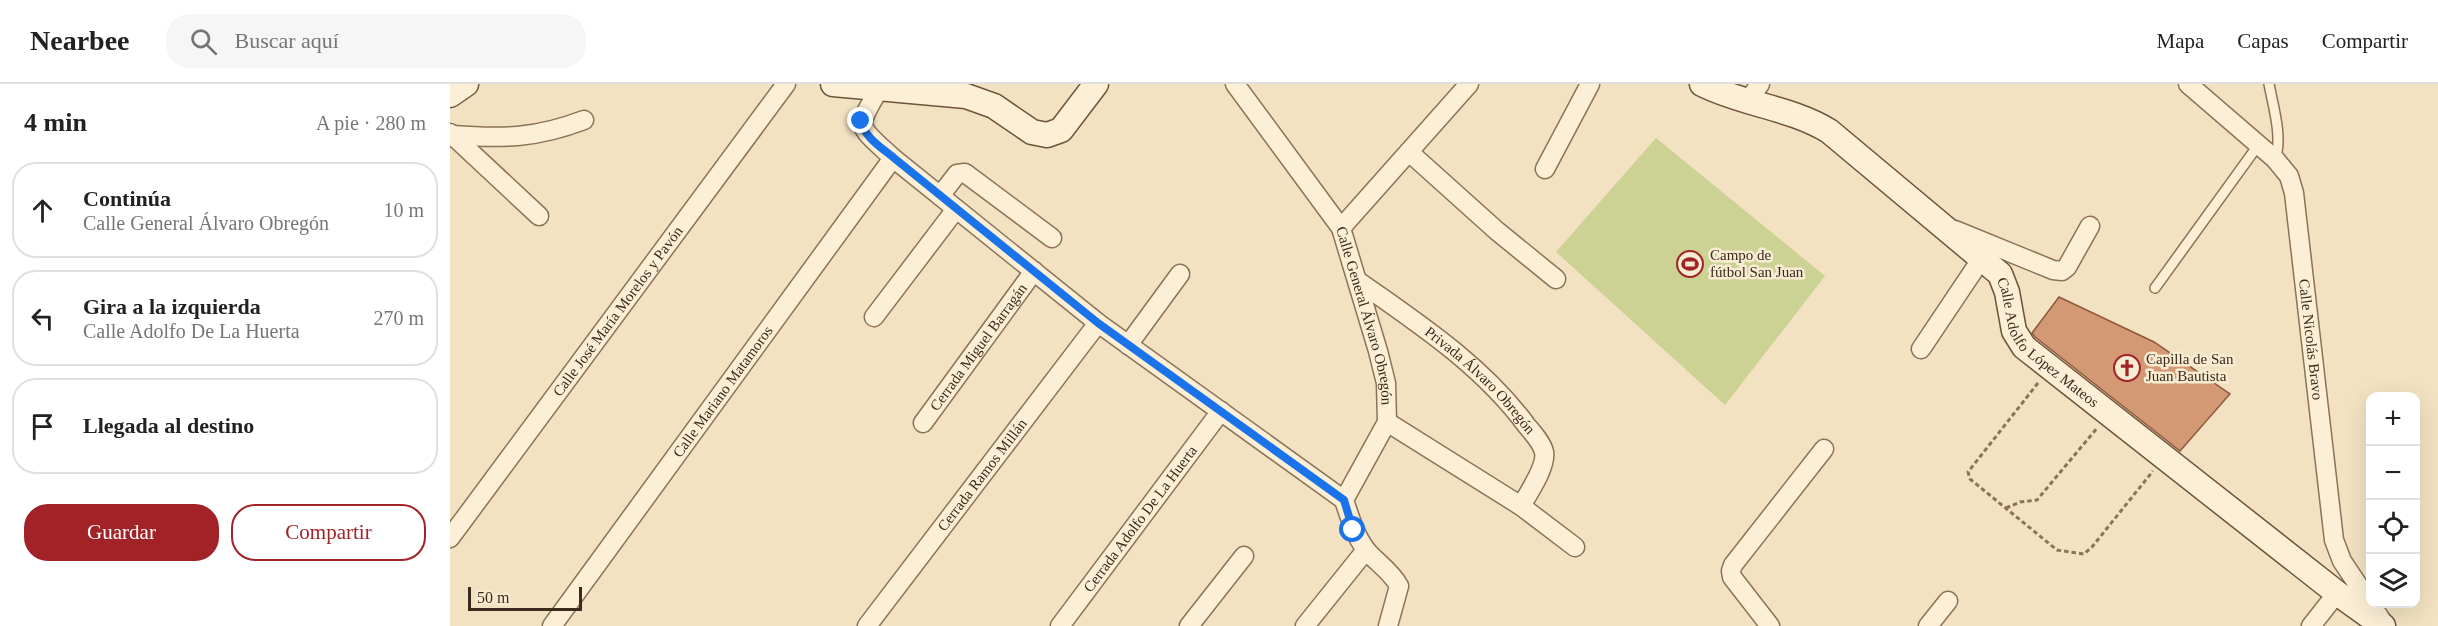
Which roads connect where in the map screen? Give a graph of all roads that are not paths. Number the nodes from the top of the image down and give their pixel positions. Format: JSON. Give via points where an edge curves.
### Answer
{"nodes":[{"id":1,"x":466,"y":84,"type":"edge"},
{"id":2,"x":786,"y":84,"type":"edge"},
{"id":3,"x":832,"y":84,"type":"edge"},
{"id":4,"x":1096,"y":84,"type":"edge"},
{"id":5,"x":1234,"y":84,"type":"edge"},
{"id":6,"x":1469,"y":84,"type":"edge"},
{"id":7,"x":1590,"y":84,"type":"edge"},
{"id":8,"x":1702,"y":84,"type":"edge"},
{"id":9,"x":2188,"y":84,"type":"edge"},
{"id":10,"x":2269,"y":84,"type":"edge"},
{"id":11,"x":880,"y":86,"type":"edge"},
{"id":12,"x":1754,"y":93,"type":"edge"},
{"id":13,"x":450,"y":95,"type":"edge"},
{"id":14,"x":584,"y":120,"type":"dead end"},
{"id":15,"x":451,"y":134,"type":"edge"},
{"id":16,"x":2259,"y":144,"type":"junction"},
{"id":17,"x":1409,"y":152,"type":"junction"},
{"id":18,"x":894,"y":158,"type":"junction"},
{"id":19,"x":2275,"y":159,"type":"junction"},
{"id":20,"x":1545,"y":169,"type":"dead end"},
{"id":21,"x":940,"y":196,"type":"junction"},
{"id":22,"x":956,"y":209,"type":"junction"},
{"id":23,"x":539,"y":216,"type":"dead end"},
{"id":24,"x":1942,"y":225,"type":"junction"},
{"id":25,"x":2090,"y":226,"type":"dead end"},
{"id":26,"x":1341,"y":228,"type":"junction"},
{"id":27,"x":1052,"y":238,"type":"dead end"},
{"id":28,"x":1982,"y":258,"type":"junction"},
{"id":29,"x":1034,"y":271,"type":"junction"},
{"id":30,"x":1180,"y":274,"type":"dead end"},
{"id":31,"x":1556,"y":279,"type":"dead end"},
{"id":32,"x":1358,"y":281,"type":"junction"},
{"id":33,"x":2155,"y":288,"type":"dead end"},
{"id":34,"x":874,"y":317,"type":"dead end"},
{"id":35,"x":1098,"y":323,"type":"junction"},
{"id":36,"x":1128,"y":345,"type":"junction"},
{"id":37,"x":1921,"y":349,"type":"dead end"},
{"id":38,"x":1221,"y":411,"type":"junction"},
{"id":39,"x":1386,"y":422,"type":"junction"},
{"id":40,"x":923,"y":423,"type":"dead end"},
{"id":41,"x":1824,"y":449,"type":"dead end"},
{"id":42,"x":1344,"y":500,"type":"junction"},
{"id":43,"x":1521,"y":506,"type":"junction"},
{"id":44,"x":450,"y":538,"type":"edge"},
{"id":45,"x":1575,"y":548,"type":"dead end"},
{"id":46,"x":1366,"y":550,"type":"junction"},
{"id":47,"x":1244,"y":556,"type":"dead end"},
{"id":48,"x":2337,"y":593,"type":"junction"},
{"id":49,"x":1948,"y":601,"type":"dead end"},
{"id":50,"x":552,"y":626,"type":"edge"},
{"id":51,"x":867,"y":626,"type":"edge"},
{"id":52,"x":1060,"y":626,"type":"edge"},
{"id":53,"x":1189,"y":626,"type":"edge"},
{"id":54,"x":1305,"y":626,"type":"edge"},
{"id":55,"x":1388,"y":626,"type":"edge"},
{"id":56,"x":1770,"y":626,"type":"edge"},
{"id":57,"x":1928,"y":626,"type":"edge"},
{"id":58,"x":2311,"y":626,"type":"edge"},
{"id":59,"x":2384,"y":626,"type":"edge"}],
"edges":[{"from":1,"to":13,"type":"main road"},
{"from":2,"to":44,"type":"street","name":"Calle José María Morelos y Pavón"},
{"from":3,"to":11,"type":"main road"},
{"from":4,"to":11,"type":"main road","via":[[1060,130],[1047,135],[1032,132],[993,106],[966,96]]},
{"from":5,"to":26,"type":"street","name":"Calle General Álvaro Obregón"},
{"from":6,"to":17,"type":"street"},
{"from":7,"to":20,"type":"street"},
{"from":8,"to":12,"type":"main road","name":"Calle Adolfo López Mateos"},
{"from":9,"to":16,"type":"street","name":"Calle Nicolás Bravo"},
{"from":10,"to":19,"type":"lane","via":[[2277,132]]},
{"from":11,"to":18,"type":"street","via":[[861,121],[863,128]]},
{"from":12,"to":24,"type":"main road","name":"Calle Adolfo López Mateos","via":[[1829,131]]},
{"from":14,"to":15,"type":"street","via":[[554,132],[527,136]]},
{"from":15,"to":23,"type":"street"},
{"from":16,"to":19,"type":"street","name":"Calle Nicolás Bravo"},
{"from":16,"to":33,"type":"lane"},
{"from":17,"to":26,"type":"street"},
{"from":17,"to":31,"type":"street"},
{"from":18,"to":21,"type":"street"},
{"from":18,"to":50,"type":"street","name":"Calle Mariano Matamoros"},
{"from":19,"to":59,"type":"street","name":"Calle Nicolás Bravo","via":[[2289,176],[2294,193],[2334,540],[2342,561]]},
{"from":21,"to":22,"type":"street"},
{"from":21,"to":27,"type":"street","via":[[957,174],[965,173]]},
{"from":22,"to":29,"type":"street"},
{"from":22,"to":34,"type":"street"},
{"from":24,"to":25,"type":"street","via":[[2062,272]]},
{"from":24,"to":28,"type":"main road","name":"Calle Adolfo López Mateos"},
{"from":26,"to":32,"type":"street","name":"Calle General Álvaro Obregón"},
{"from":28,"to":37,"type":"street"},
{"from":28,"to":48,"type":"main road","name":"Calle Adolfo López Mateos","via":[[2000,274],[2014,331],[2024,347]]},
{"from":29,"to":35,"type":"street"},
{"from":29,"to":40,"type":"street","name":"Cerrada Miguel Barragán"},
{"from":30,"to":36,"type":"street"},
{"from":32,"to":39,"type":"street","name":"Calle General Álvaro Obregón","via":[[1386,383]]},
{"from":32,"to":43,"type":"street","name":"Privada Álvaro Obregón","via":[[1449,346],[1508,400],[1539,442],[1544,461]]},
{"from":35,"to":36,"type":"street"},
{"from":35,"to":51,"type":"street","name":"Cerrada Ramos Millán"},
{"from":36,"to":38,"type":"street"},
{"from":38,"to":42,"type":"street"},
{"from":38,"to":52,"type":"street","name":"Cerrada Adolfo De La Huerta"},
{"from":39,"to":42,"type":"street","name":"Calle General Álvaro Obregón"},
{"from":39,"to":43,"type":"street"},
{"from":41,"to":56,"type":"street","via":[[1731,571],[1732,578]]},
{"from":42,"to":46,"type":"street","via":[[1353,530]]},
{"from":43,"to":45,"type":"street"},
{"from":46,"to":54,"type":"street"},
{"from":46,"to":55,"type":"street","via":[[1399,586]]},
{"from":47,"to":53,"type":"street"},
{"from":48,"to":58,"type":"street"},
{"from":48,"to":59,"type":"main road","name":"Calle Adolfo López Mateos"},
{"from":49,"to":57,"type":"street"}]}
